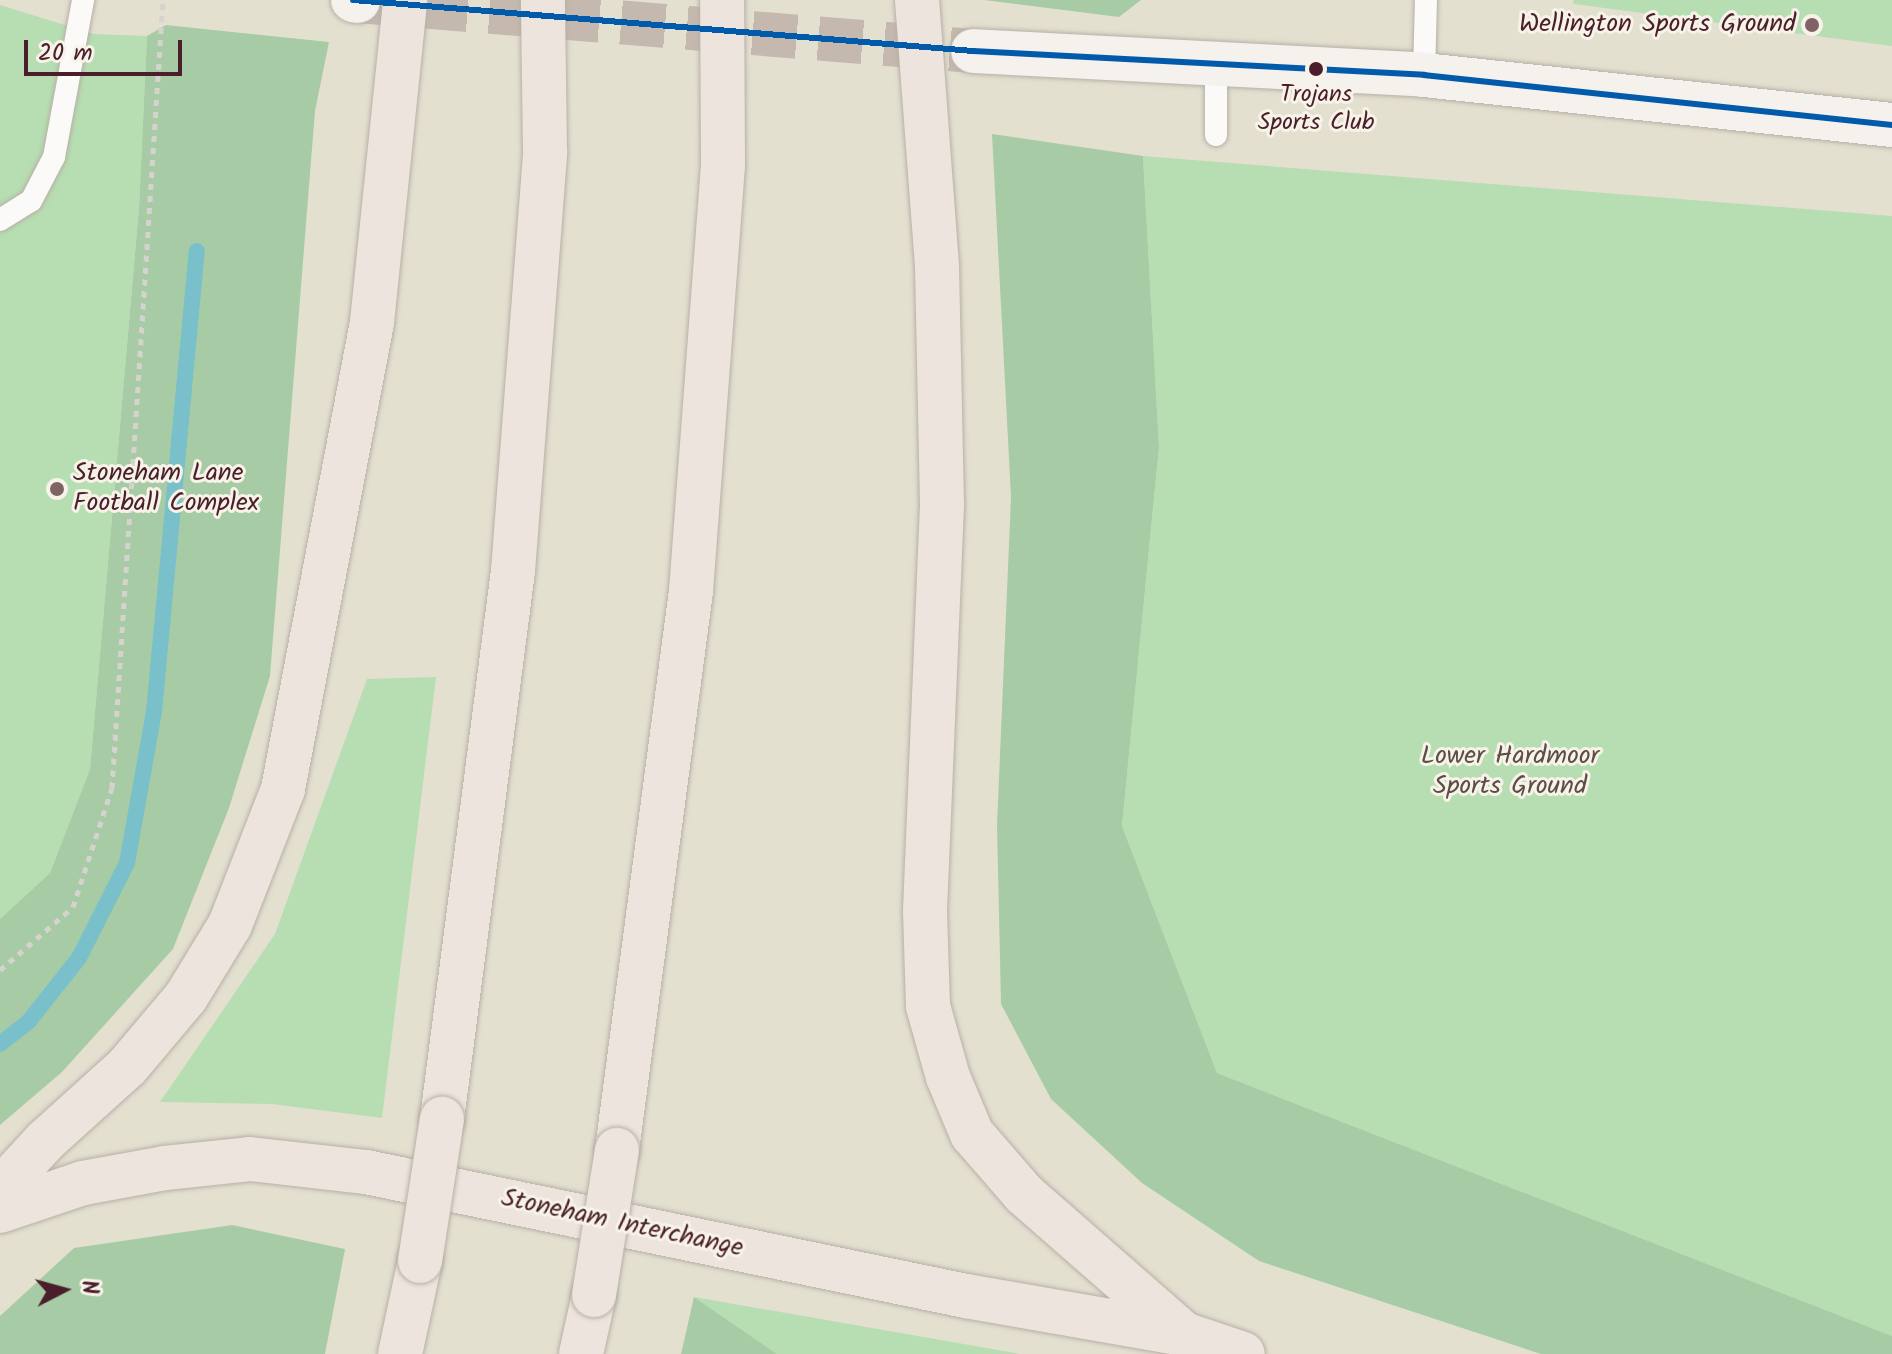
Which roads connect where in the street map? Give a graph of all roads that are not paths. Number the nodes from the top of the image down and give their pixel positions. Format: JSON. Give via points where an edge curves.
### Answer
{"nodes":[{"id":1,"x":83,"y":0,"type":"edge"},
{"id":2,"x":405,"y":0,"type":"edge"},
{"id":3,"x":543,"y":0,"type":"edge"},
{"id":4,"x":722,"y":0,"type":"edge"},
{"id":5,"x":917,"y":0,"type":"edge"},
{"id":6,"x":1426,"y":0,"type":"edge"},
{"id":7,"x":973,"y":51,"type":"tunnel mouth"},
{"id":8,"x":1216,"y":67,"type":"junction"},
{"id":9,"x":1424,"y":75,"type":"junction"},
{"id":10,"x":1892,"y":125,"type":"edge"},
{"id":11,"x":1216,"y":135,"type":"dead end"},
{"id":12,"x":0,"y":220,"type":"edge"},
{"id":13,"x":0,"y":1190,"type":"edge"},
{"id":14,"x":0,"y":1211,"type":"edge"},
{"id":15,"x":1184,"y":1334,"type":"junction"},
{"id":16,"x":400,"y":1354,"type":"edge"},
{"id":17,"x":581,"y":1354,"type":"edge"},
{"id":18,"x":1243,"y":1354,"type":"edge"}],
"edges":[{"from":1,"to":12,"type":"lane","via":[[54,157],[31,201]]},
{"from":2,"to":13,"type":"main road","via":[[372,322],[283,789],[230,925],[186,997],[127,1067]]},
{"from":3,"to":16,"type":"main road","bridge":true,"via":[[545,151],[513,571],[442,1119]]},
{"from":4,"to":17,"type":"main road","bridge":true,"via":[[723,165],[691,591],[617,1150]]},
{"from":5,"to":15,"type":"main road","via":[[937,266],[942,505],[925,911],[928,1006],[972,1134],[1024,1194]]},
{"from":6,"to":9,"type":"lane"},
{"from":7,"to":8,"type":"street"},
{"from":8,"to":9,"type":"street"},
{"from":8,"to":11,"type":"lane"},
{"from":9,"to":10,"type":"street"},
{"from":14,"to":15,"type":"main road","name":"Stoneham Interchange","via":[[83,1183],[250,1159],[366,1172],[966,1296]]},
{"from":15,"to":18,"type":"main road","name":"Stoneham Interchange"}]}
